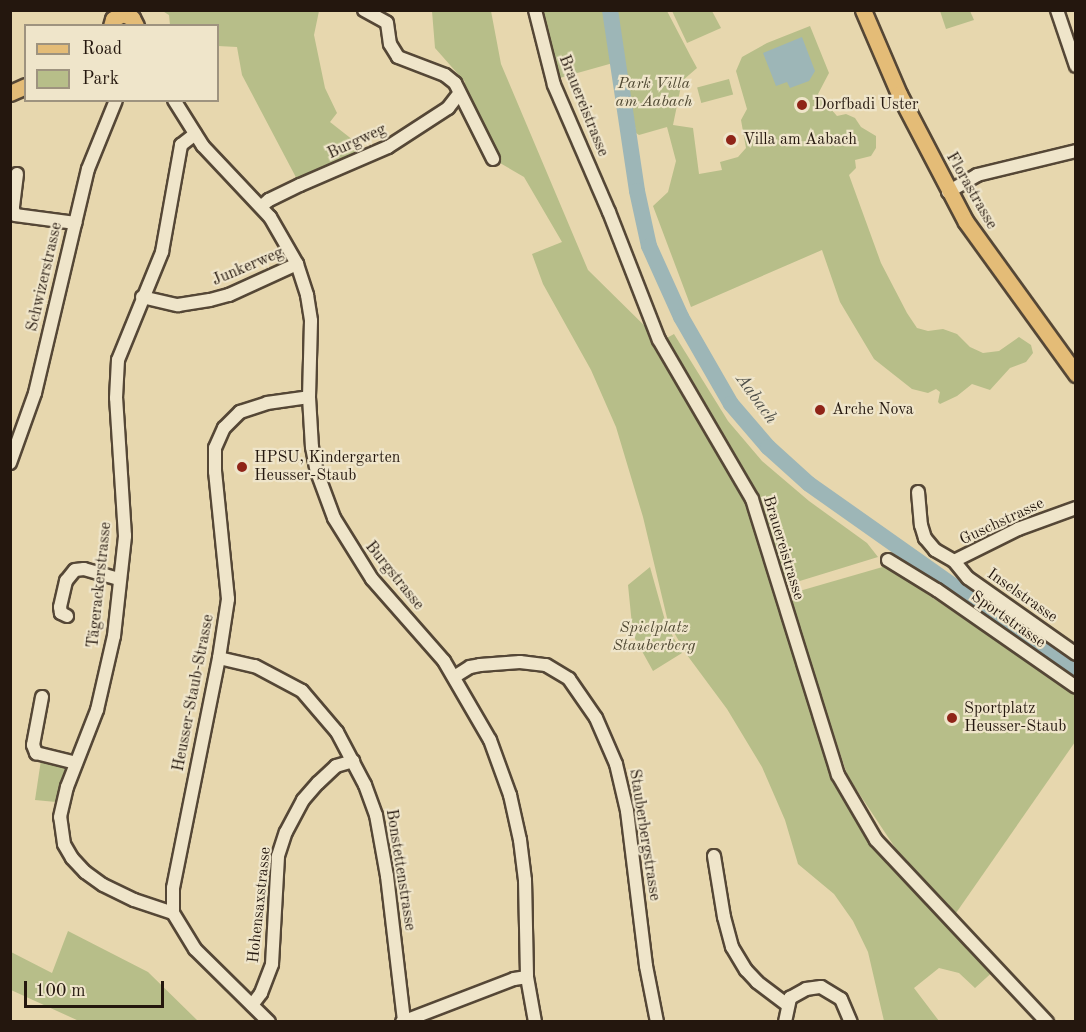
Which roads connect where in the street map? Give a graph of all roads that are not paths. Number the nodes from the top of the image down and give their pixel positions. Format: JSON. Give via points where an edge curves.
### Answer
{"nodes":[{"id":1,"x":364,"y":10,"type":"edge"},
{"id":2,"x":535,"y":10,"type":"edge"},
{"id":3,"x":863,"y":10,"type":"edge"},
{"id":4,"x":1057,"y":10,"type":"edge"},
{"id":5,"x":1076,"y":66,"type":"edge"},
{"id":6,"x":24,"y":87,"type":"edge"},
{"id":7,"x":10,"y":93,"type":"edge"},
{"id":8,"x":459,"y":94,"type":"junction"},
{"id":9,"x":115,"y":102,"type":"edge"},
{"id":10,"x":175,"y":102,"type":"edge"},
{"id":11,"x":195,"y":134,"type":"junction"},
{"id":12,"x":1076,"y":151,"type":"edge"},
{"id":13,"x":493,"y":159,"type":"dead end"},
{"id":14,"x":17,"y":174,"type":"dead end"},
{"id":15,"x":948,"y":192,"type":"junction"},
{"id":16,"x":262,"y":206,"type":"junction"},
{"id":17,"x":75,"y":223,"type":"junction"},
{"id":18,"x":297,"y":264,"type":"junction"},
{"id":19,"x":142,"y":297,"type":"junction"},
{"id":20,"x":1076,"y":374,"type":"edge"},
{"id":21,"x":309,"y":397,"type":"junction"},
{"id":22,"x":10,"y":463,"type":"edge"},
{"id":23,"x":918,"y":492,"type":"dead end"},
{"id":24,"x":1076,"y":508,"type":"edge"},
{"id":25,"x":888,"y":560,"type":"dead end"},
{"id":26,"x":954,"y":561,"type":"junction"},
{"id":27,"x":119,"y":579,"type":"junction"},
{"id":28,"x":68,"y":616,"type":"dead end"},
{"id":29,"x":1076,"y":654,"type":"edge"},
{"id":30,"x":219,"y":658,"type":"junction"},
{"id":31,"x":454,"y":676,"type":"junction"},
{"id":32,"x":1076,"y":687,"type":"edge"},
{"id":33,"x":42,"y":697,"type":"dead end"},
{"id":34,"x":353,"y":761,"type":"junction"},
{"id":35,"x":76,"y":763,"type":"junction"},
{"id":36,"x":714,"y":856,"type":"dead end"},
{"id":37,"x":173,"y":913,"type":"junction"},
{"id":38,"x":526,"y":977,"type":"junction"},
{"id":39,"x":252,"y":1005,"type":"junction"},
{"id":40,"x":788,"y":1005,"type":"junction"},
{"id":41,"x":403,"y":1021,"type":"edge"},
{"id":42,"x":269,"y":1022,"type":"edge"},
{"id":43,"x":535,"y":1022,"type":"edge"},
{"id":44,"x":657,"y":1022,"type":"edge"},
{"id":45,"x":785,"y":1022,"type":"edge"},
{"id":46,"x":850,"y":1022,"type":"edge"},
{"id":47,"x":1047,"y":1022,"type":"edge"}],
"edges":[{"from":1,"to":8,"type":"street","via":[[387,23],[390,44],[398,57],[451,78]]},
{"from":2,"to":47,"type":"street","name":"Brauereistrasse","via":[[554,85],[659,340],[752,499],[838,775],[876,840]]},
{"from":3,"to":15,"type":"main road","name":"Florastrasse"},
{"from":4,"to":5,"type":"street"},
{"from":6,"to":7,"type":"main road"},
{"from":8,"to":13,"type":"street"},
{"from":8,"to":16,"type":"street","name":"Burgweg","via":[[448,108],[388,147]]},
{"from":9,"to":17,"type":"street","name":"Schwizerstrasse","via":[[91,162]]},
{"from":10,"to":11,"type":"street","name":"Burgstrasse"},
{"from":11,"to":16,"type":"street","name":"Burgstrasse"},
{"from":11,"to":19,"type":"street","name":"Tägerackerstrasse","via":[[181,146],[162,252]]},
{"from":12,"to":15,"type":"street","via":[[977,175]]},
{"from":14,"to":17,"type":"street","via":[[15,215]]},
{"from":15,"to":20,"type":"main road","name":"Florastrasse","via":[[978,241]]},
{"from":16,"to":18,"type":"street","name":"Burgstrasse"},
{"from":17,"to":22,"type":"street","name":"Schwizerstrasse","via":[[35,393]]},
{"from":18,"to":19,"type":"street","name":"Junkerweg","via":[[210,300],[178,305]]},
{"from":18,"to":21,"type":"street","name":"Burgstrasse","via":[[311,321]]},
{"from":19,"to":27,"type":"street","name":"Tägerackerstrasse","via":[[119,351],[117,370],[125,536]]},
{"from":21,"to":30,"type":"street","name":"Heusser-Staub-Strasse","via":[[267,403],[240,412],[219,438],[214,458],[228,599]]},
{"from":21,"to":31,"type":"street","name":"Burgstrasse","via":[[317,472],[334,518],[361,565]]},
{"from":23,"to":26,"type":"street","name":"Guschstrasse","via":[[926,538],[935,550]]},
{"from":24,"to":26,"type":"street","name":"Guschstrasse","via":[[1018,529]]},
{"from":25,"to":32,"type":"street","name":"Sportstrasse"},
{"from":26,"to":29,"type":"street","name":"Inselstrasse","via":[[968,578]]},
{"from":27,"to":28,"type":"street","via":[[84,569],[71,573],[60,607],[61,613]]},
{"from":27,"to":35,"type":"street","name":"Tägerackerstrasse","via":[[114,636],[99,699]]},
{"from":30,"to":34,"type":"street","name":"Bonstettenstrasse","via":[[255,666],[302,692],[337,732]]},
{"from":30,"to":37,"type":"street","name":"Heusser-Staub-Strasse","via":[[173,888]]},
{"from":31,"to":38,"type":"street","name":"Burgstrasse","via":[[490,740],[513,807],[525,880]]},
{"from":31,"to":44,"type":"street","name":"Stauberbergstrasse","via":[[480,665],[546,665],[569,679],[596,718],[616,764],[627,811],[646,966]]},
{"from":33,"to":35,"type":"street","via":[[33,745],[36,753]]},
{"from":34,"to":39,"type":"street","name":"Hohensaxstrasse","via":[[336,766],[318,783],[303,800],[286,832],[278,856],[272,963]]},
{"from":34,"to":41,"type":"street","name":"Bonstettenstrasse","via":[[376,815]]},
{"from":35,"to":37,"type":"street","name":"Tägerackerstrasse","via":[[60,817],[64,844],[72,858],[103,885]]},
{"from":36,"to":40,"type":"street","via":[[732,947],[757,982]]},
{"from":37,"to":39,"type":"street","via":[[195,949]]},
{"from":38,"to":41,"type":"street"},
{"from":38,"to":43,"type":"street","name":"Burgstrasse"},
{"from":39,"to":42,"type":"street"},
{"from":40,"to":45,"type":"street"},
{"from":40,"to":46,"type":"street","via":[[790,998],[800,992],[821,987],[841,999]]}]}
